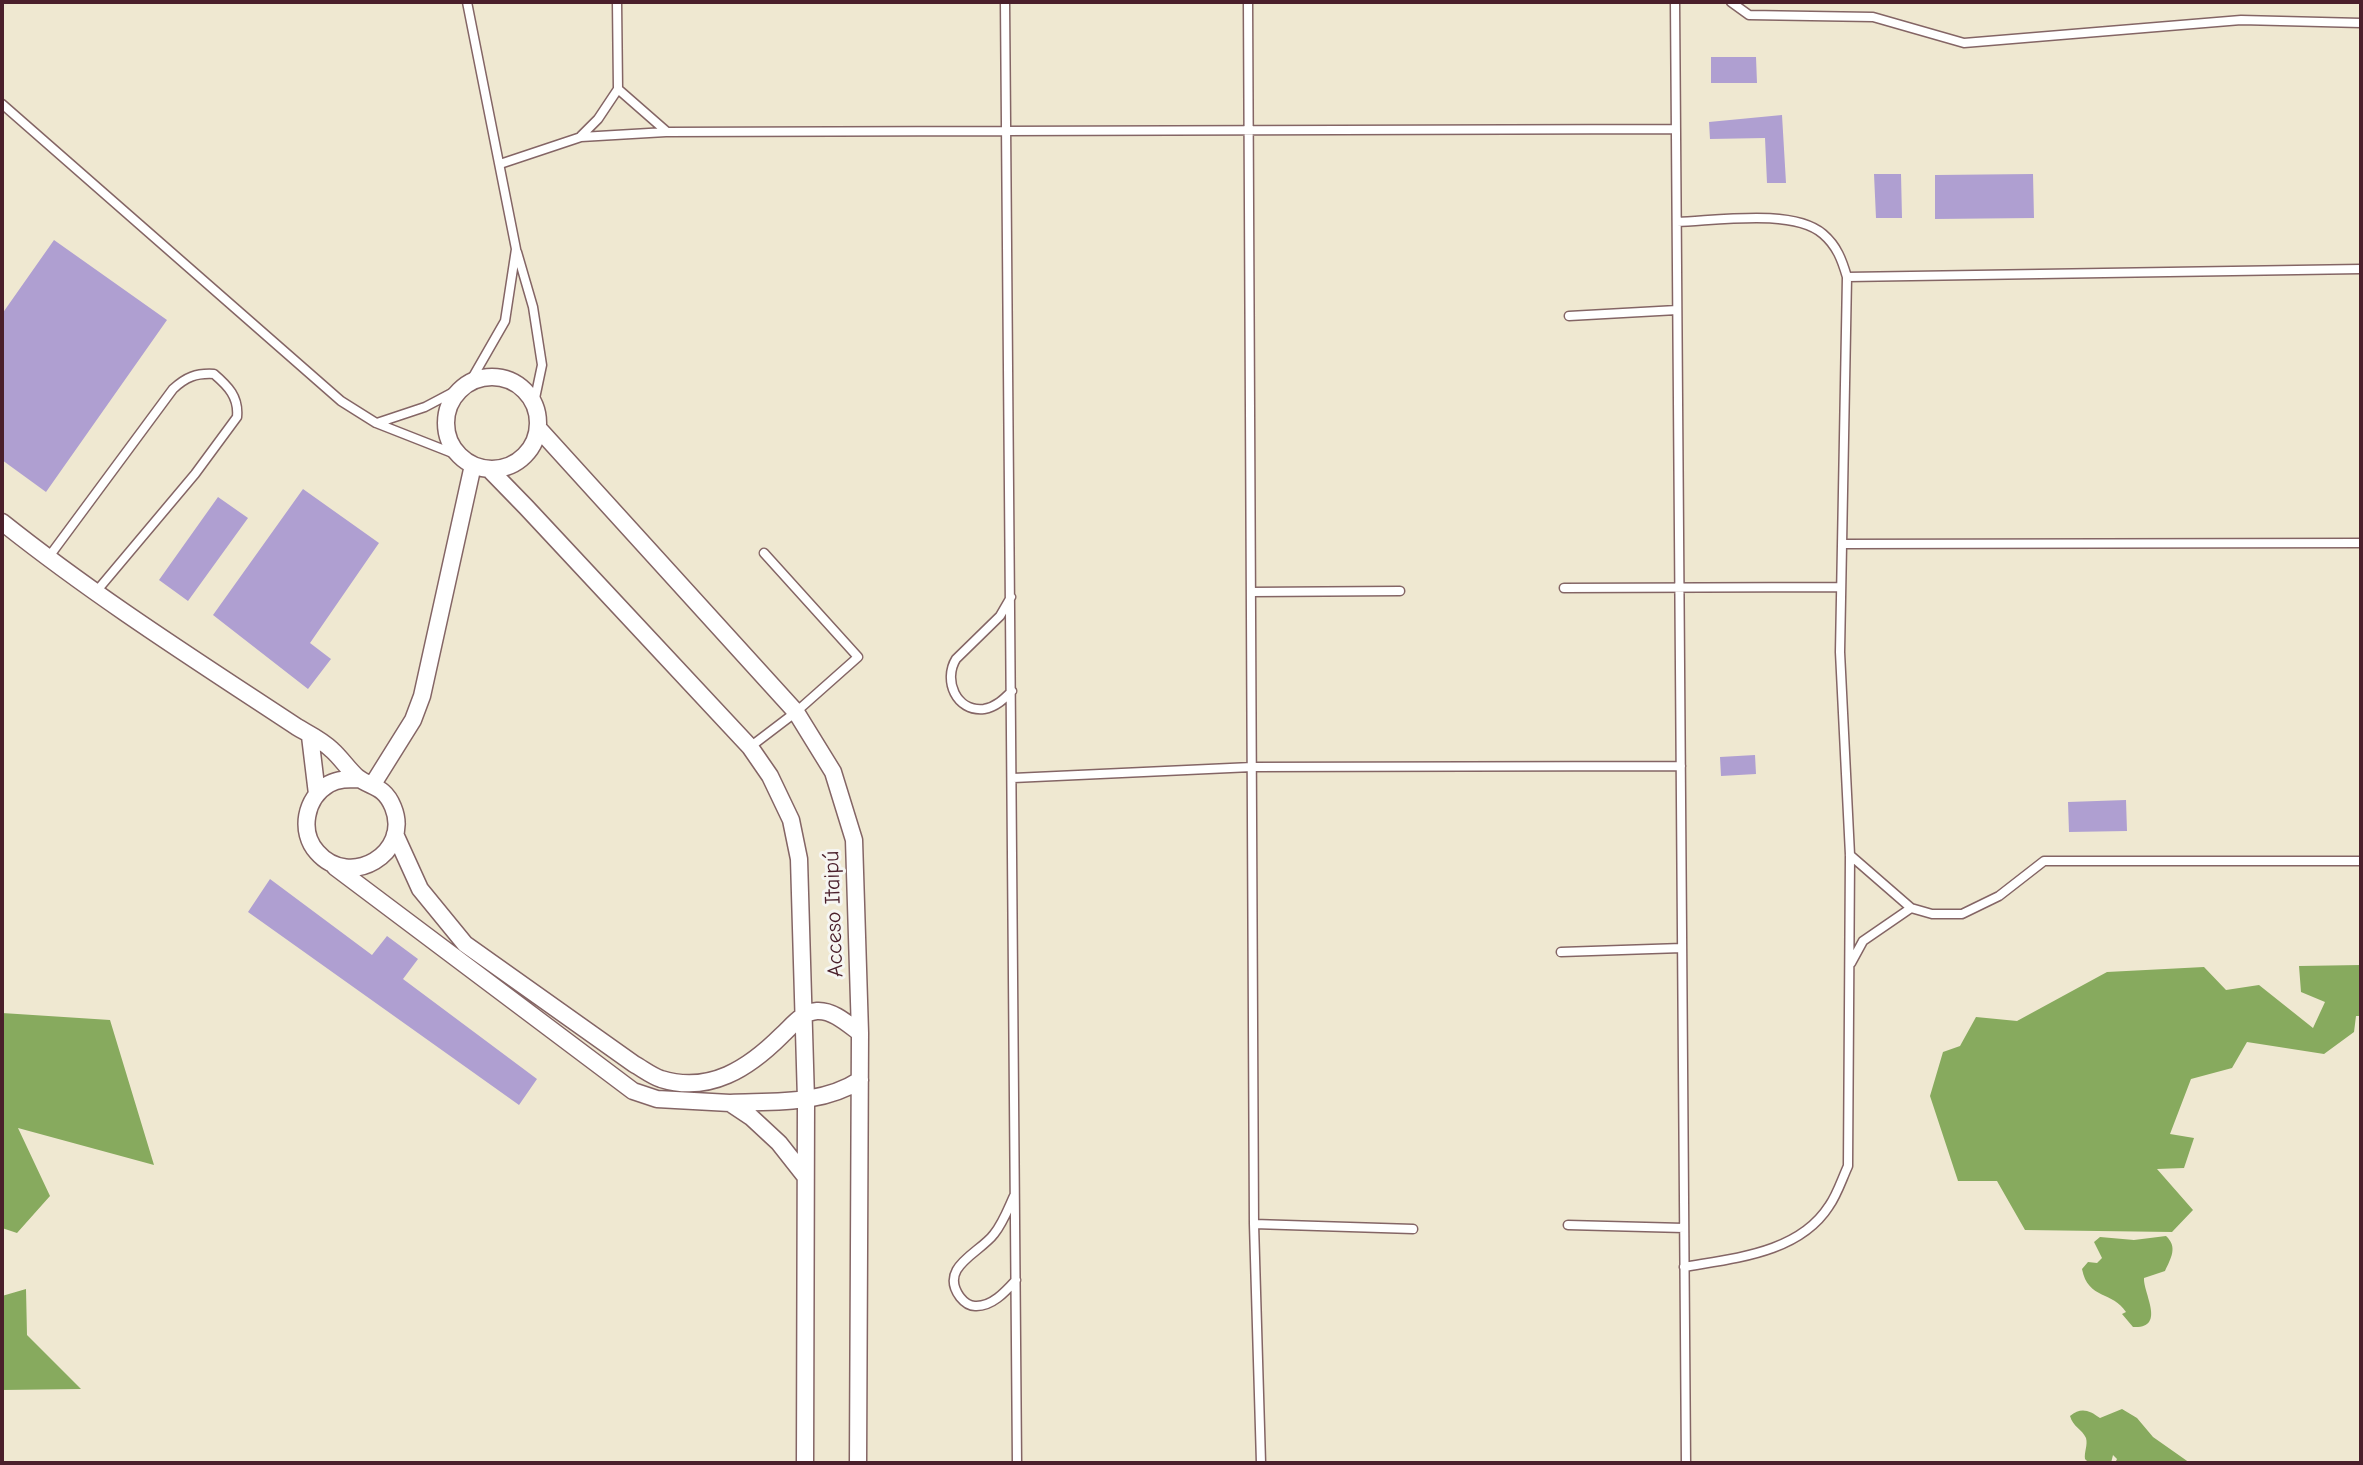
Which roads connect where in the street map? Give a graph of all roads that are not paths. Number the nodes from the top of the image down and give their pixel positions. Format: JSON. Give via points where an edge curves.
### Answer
{"nodes":[{"id":1,"x":467,"y":2,"type":"edge"},
{"id":2,"x":617,"y":2,"type":"edge"},
{"id":3,"x":1005,"y":2,"type":"edge"},
{"id":4,"x":1248,"y":2,"type":"edge"},
{"id":5,"x":1675,"y":2,"type":"edge"},
{"id":6,"x":1731,"y":2,"type":"edge"},
{"id":7,"x":2361,"y":23,"type":"edge"},
{"id":8,"x":618,"y":89,"type":"junction"},
{"id":9,"x":2,"y":104,"type":"edge"},
{"id":10,"x":1676,"y":129,"type":"junction"},
{"id":11,"x":1249,"y":130,"type":"junction"},
{"id":12,"x":1008,"y":131,"type":"junction"},
{"id":13,"x":666,"y":132,"type":"junction"},
{"id":14,"x":581,"y":137,"type":"junction"},
{"id":15,"x":500,"y":164,"type":"junction"},
{"id":16,"x":1677,"y":222,"type":"junction"},
{"id":17,"x":516,"y":249,"type":"junction"},
{"id":18,"x":2361,"y":269,"type":"edge"},
{"id":19,"x":1847,"y":277,"type":"junction"},
{"id":20,"x":1677,"y":310,"type":"junction"},
{"id":21,"x":1569,"y":316,"type":"dead end"},
{"id":22,"x":465,"y":385,"type":"junction"},
{"id":23,"x":534,"y":403,"type":"junction"},
{"id":24,"x":376,"y":423,"type":"junction"},
{"id":25,"x":538,"y":428,"type":"junction"},
{"id":26,"x":474,"y":464,"type":"junction"},
{"id":27,"x":2,"y":522,"type":"edge"},
{"id":28,"x":2361,"y":543,"type":"edge"},
{"id":29,"x":1842,"y":544,"type":"junction"},
{"id":30,"x":764,"y":553,"type":"dead end"},
{"id":31,"x":48,"y":559,"type":"junction"},
{"id":32,"x":1679,"y":587,"type":"junction"},
{"id":33,"x":1841,"y":587,"type":"junction"},
{"id":34,"x":1564,"y":588,"type":"dead end"},
{"id":35,"x":1400,"y":591,"type":"dead end"},
{"id":36,"x":1251,"y":592,"type":"junction"},
{"id":37,"x":94,"y":593,"type":"junction"},
{"id":38,"x":1012,"y":597,"type":"junction"},
{"id":39,"x":1012,"y":691,"type":"junction"},
{"id":40,"x":796,"y":712,"type":"junction"},
{"id":41,"x":310,"y":736,"type":"junction"},
{"id":42,"x":750,"y":747,"type":"junction"},
{"id":43,"x":1681,"y":766,"type":"junction"},
{"id":44,"x":1252,"y":767,"type":"junction"},
{"id":45,"x":1013,"y":778,"type":"junction"},
{"id":46,"x":366,"y":781,"type":"junction"},
{"id":47,"x":317,"y":794,"type":"junction"},
{"id":48,"x":395,"y":834,"type":"junction"},
{"id":49,"x":1850,"y":855,"type":"junction"},
{"id":50,"x":327,"y":861,"type":"junction"},
{"id":51,"x":2361,"y":861,"type":"edge"},
{"id":52,"x":1911,"y":908,"type":"junction"},
{"id":53,"x":1682,"y":948,"type":"junction"},
{"id":54,"x":1561,"y":952,"type":"dead end"},
{"id":55,"x":1849,"y":967,"type":"junction"},
{"id":56,"x":803,"y":1015,"type":"junction"},
{"id":57,"x":860,"y":1033,"type":"junction"},
{"id":58,"x":860,"y":1080,"type":"junction"},
{"id":59,"x":806,"y":1100,"type":"junction"},
{"id":60,"x":730,"y":1103,"type":"junction"},
{"id":61,"x":805,"y":1176,"type":"junction"},
{"id":62,"x":1016,"y":1192,"type":"junction"},
{"id":63,"x":1254,"y":1224,"type":"junction"},
{"id":64,"x":1568,"y":1225,"type":"dead end"},
{"id":65,"x":1684,"y":1228,"type":"junction"},
{"id":66,"x":1413,"y":1229,"type":"dead end"},
{"id":67,"x":1684,"y":1267,"type":"junction"},
{"id":68,"x":1016,"y":1280,"type":"junction"},
{"id":69,"x":805,"y":1463,"type":"edge"},
{"id":70,"x":858,"y":1463,"type":"edge"},
{"id":71,"x":1017,"y":1463,"type":"edge"},
{"id":72,"x":1261,"y":1463,"type":"edge"},
{"id":73,"x":1686,"y":1463,"type":"edge"}],
"edges":[{"from":1,"to":15,"type":"lane"},
{"from":2,"to":8,"type":"lane"},
{"from":3,"to":12,"type":"lane"},
{"from":4,"to":11,"type":"lane"},
{"from":5,"to":10,"type":"lane"},
{"from":6,"to":7,"type":"lane","via":[[1749,15],[1873,17],[1964,43],[2241,20]]},
{"from":8,"to":13,"type":"lane"},
{"from":8,"to":14,"type":"lane"},
{"from":9,"to":24,"type":"lane","via":[[341,401]]},
{"from":10,"to":11,"type":"lane"},
{"from":10,"to":16,"type":"lane"},
{"from":11,"to":12,"type":"lane"},
{"from":11,"to":36,"type":"lane"},
{"from":12,"to":13,"type":"lane"},
{"from":12,"to":38,"type":"lane"},
{"from":13,"to":14,"type":"lane"},
{"from":14,"to":15,"type":"lane"},
{"from":15,"to":17,"type":"lane"},
{"from":16,"to":19,"type":"lane","via":[[1801,221],[1839,252]]},
{"from":16,"to":20,"type":"lane"},
{"from":17,"to":22,"type":"lane","via":[[505,321]]},
{"from":17,"to":23,"type":"lane","via":[[542,365]]},
{"from":18,"to":19,"type":"lane"},
{"from":19,"to":29,"type":"lane"},
{"from":20,"to":21,"type":"lane"},
{"from":20,"to":32,"type":"lane"},
{"from":22,"to":23,"type":"street","via":[[485,377],[501,378],[524,390]]},
{"from":22,"to":24,"type":"lane","via":[[425,407]]},
{"from":22,"to":26,"type":"street","via":[[450,403],[446,427],[450,443]]},
{"from":23,"to":25,"type":"street"},
{"from":24,"to":26,"type":"lane"},
{"from":25,"to":26,"type":"street","via":[[534,444],[509,466]]},
{"from":25,"to":40,"type":"street","name":"Acceso Itaipú"},
{"from":26,"to":42,"type":"street","name":"Acceso Itaipú"},
{"from":26,"to":46,"type":"street","via":[[422,696],[413,720]]},
{"from":27,"to":31,"type":"street"},
{"from":28,"to":29,"type":"lane"},
{"from":29,"to":33,"type":"lane"},
{"from":30,"to":40,"type":"lane","via":[[858,657]]},
{"from":31,"to":37,"type":"street"},
{"from":31,"to":37,"type":"lane","via":[[173,389],[185,378],[214,374],[234,395],[237,417]]},
{"from":32,"to":33,"type":"lane"},
{"from":32,"to":34,"type":"lane"},
{"from":32,"to":43,"type":"lane"},
{"from":33,"to":49,"type":"lane"},
{"from":35,"to":36,"type":"lane"},
{"from":36,"to":44,"type":"lane"},
{"from":37,"to":41,"type":"street"},
{"from":38,"to":39,"type":"lane"},
{"from":38,"to":39,"type":"lane","via":[[956,659],[949,678],[961,702],[982,709],[1000,703]]},
{"from":39,"to":45,"type":"lane"},
{"from":40,"to":42,"type":"lane"},
{"from":40,"to":57,"type":"street","name":"Acceso Itaipú","via":[[833,772],[854,840]]},
{"from":41,"to":46,"type":"street"},
{"from":41,"to":47,"type":"street"},
{"from":42,"to":56,"type":"street","name":"Acceso Itaipú","via":[[791,820],[799,859]]},
{"from":43,"to":44,"type":"lane"},
{"from":43,"to":53,"type":"lane"},
{"from":44,"to":45,"type":"lane"},
{"from":44,"to":63,"type":"lane"},
{"from":45,"to":62,"type":"lane"},
{"from":46,"to":47,"type":"street","via":[[343,779]]},
{"from":46,"to":48,"type":"street","via":[[385,793],[393,806]]},
{"from":47,"to":50,"type":"street","via":[[309,807],[308,837]]},
{"from":48,"to":50,"type":"street","via":[[381,858],[368,866],[340,868]]},
{"from":48,"to":56,"type":"street","via":[[420,889],[465,944],[660,1079],[692,1083],[726,1077],[747,1067]]},
{"from":49,"to":52,"type":"lane"},
{"from":49,"to":55,"type":"lane"},
{"from":50,"to":60,"type":"street","via":[[633,1091],[657,1099]]},
{"from":51,"to":52,"type":"lane","via":[[2044,861],[1999,896],[1962,914]]},
{"from":52,"to":55,"type":"lane","via":[[1863,941]]},
{"from":53,"to":54,"type":"lane"},
{"from":53,"to":65,"type":"lane"},
{"from":55,"to":67,"type":"lane","via":[[1848,1166],[1830,1206],[1807,1232],[1784,1244]]},
{"from":56,"to":57,"type":"street","via":[[829,1013]]},
{"from":56,"to":59,"type":"street","name":"Acceso Itaipú"},
{"from":57,"to":58,"type":"street","name":"Acceso Itaipú"},
{"from":58,"to":59,"type":"street"},
{"from":58,"to":70,"type":"street","name":"Acceso Itaipú"},
{"from":59,"to":60,"type":"street"},
{"from":59,"to":61,"type":"street","name":"Acceso Itaipú"},
{"from":60,"to":61,"type":"street","via":[[779,1143]]},
{"from":61,"to":69,"type":"street","name":"Acceso Itaipú"},
{"from":62,"to":68,"type":"lane"},
{"from":62,"to":68,"type":"lane","via":[[993,1237],[961,1261],[955,1274],[957,1291],[973,1306],[1001,1296]]},
{"from":63,"to":66,"type":"lane"},
{"from":63,"to":72,"type":"lane"},
{"from":64,"to":65,"type":"lane"},
{"from":65,"to":67,"type":"lane"},
{"from":67,"to":73,"type":"lane"},
{"from":68,"to":71,"type":"lane"}]}
